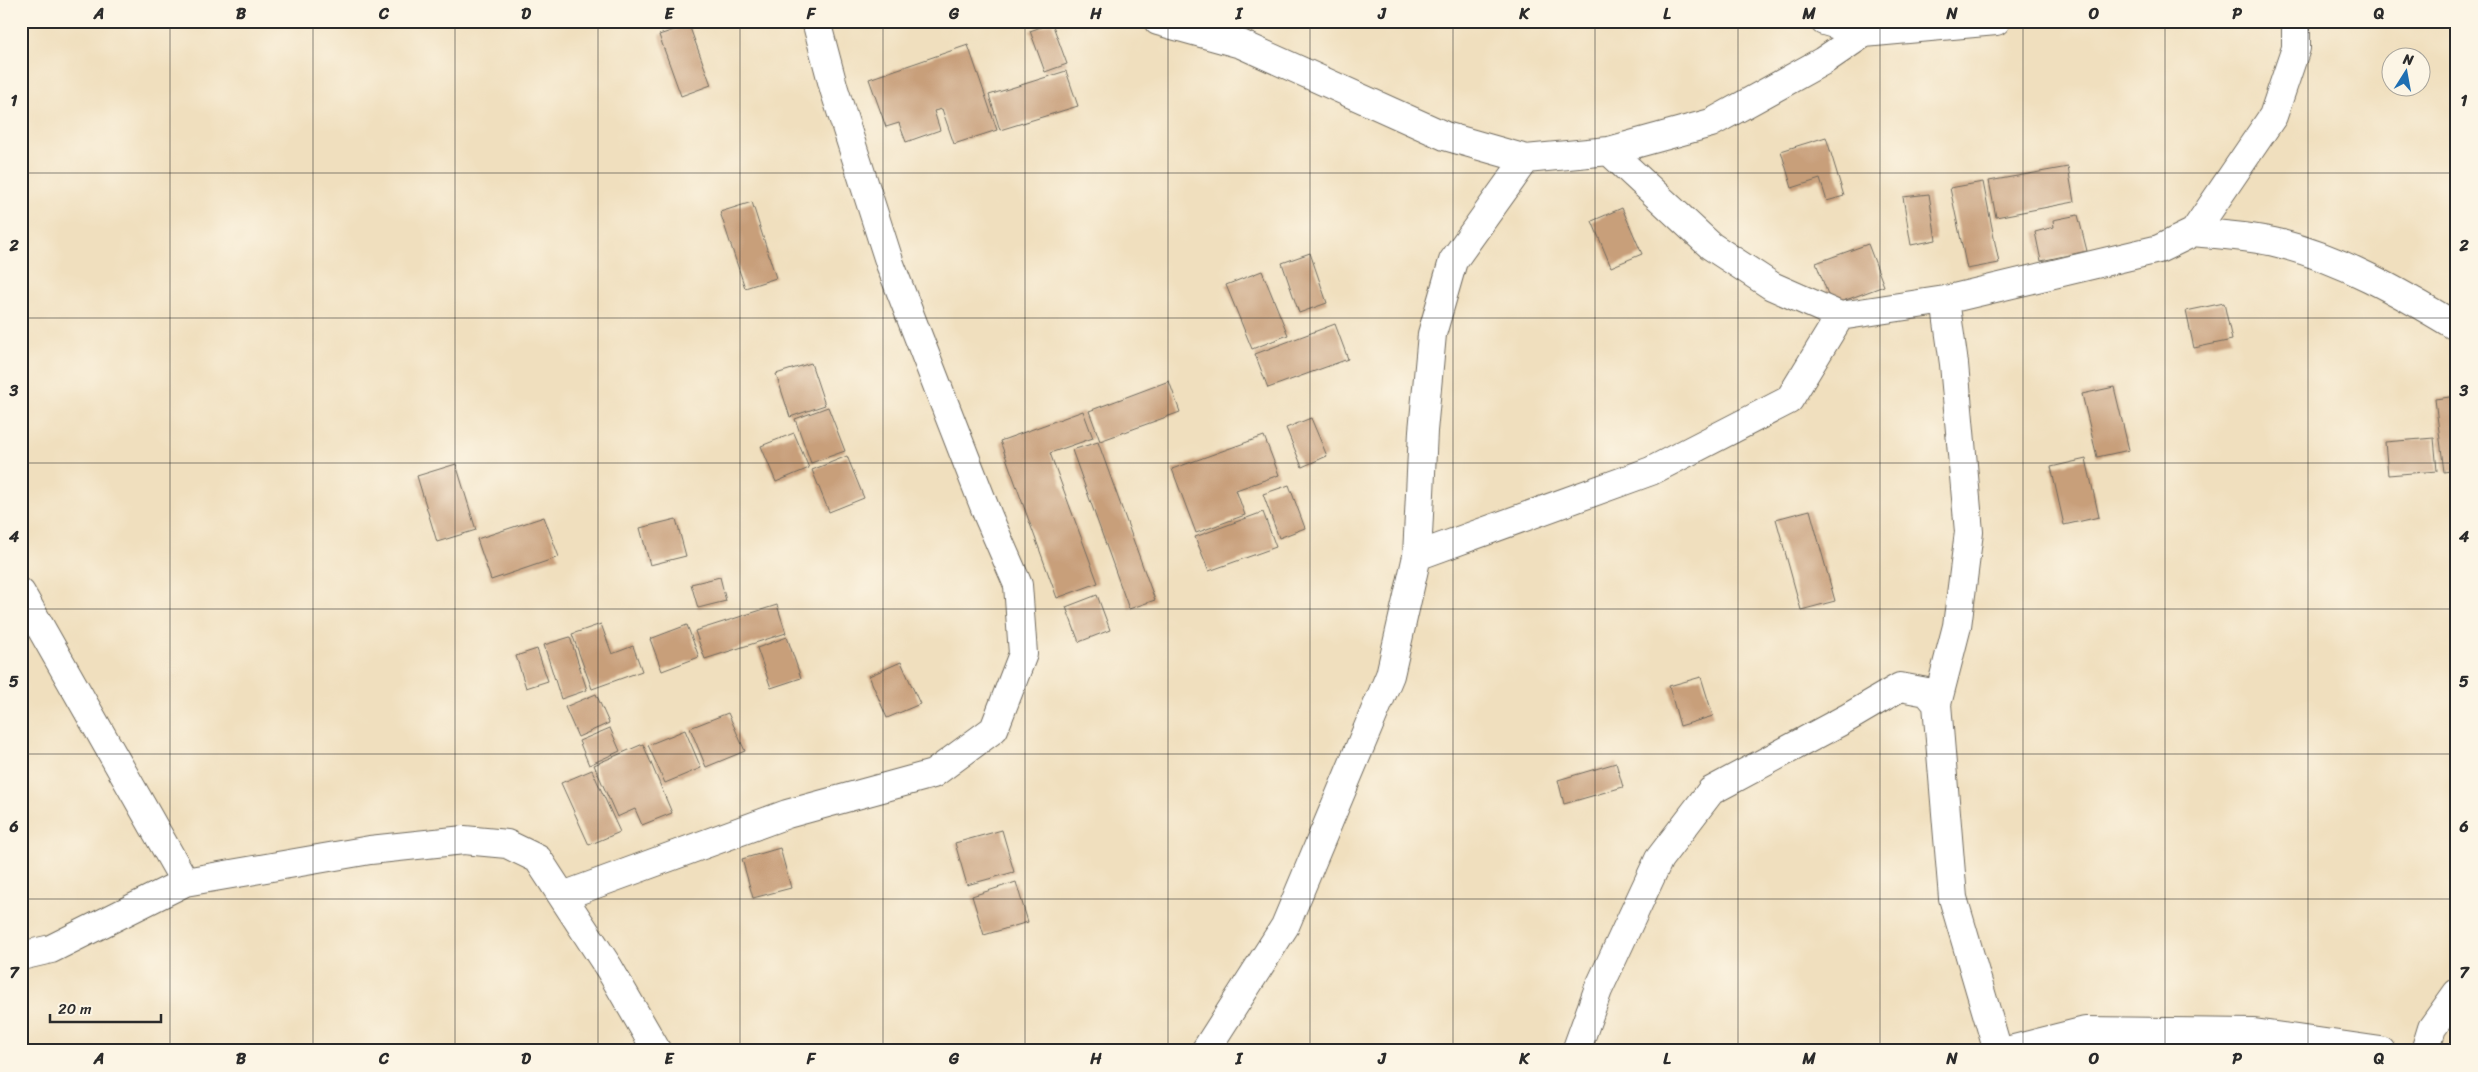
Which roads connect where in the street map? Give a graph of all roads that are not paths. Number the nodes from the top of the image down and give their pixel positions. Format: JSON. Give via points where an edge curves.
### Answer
{"nodes":[{"id":1,"x":816,"y":21,"type":"edge"},
{"id":2,"x":1158,"y":21,"type":"edge"},
{"id":3,"x":1824,"y":21,"type":"edge"},
{"id":4,"x":1996,"y":21,"type":"edge"},
{"id":5,"x":2296,"y":21,"type":"edge"},
{"id":6,"x":1870,"y":27,"type":"edge"},
{"id":7,"x":1609,"y":151,"type":"junction"},
{"id":8,"x":1526,"y":159,"type":"junction"},
{"id":9,"x":2194,"y":232,"type":"junction"},
{"id":10,"x":1945,"y":300,"type":"junction"},
{"id":11,"x":1840,"y":316,"type":"junction"},
{"id":12,"x":2457,"y":327,"type":"edge"},
{"id":13,"x":1418,"y":556,"type":"junction"},
{"id":14,"x":21,"y":593,"type":"edge"},
{"id":15,"x":1937,"y":704,"type":"junction"},
{"id":16,"x":185,"y":882,"type":"junction"},
{"id":17,"x":563,"y":896,"type":"junction"},
{"id":18,"x":21,"y":956,"type":"edge"},
{"id":19,"x":2457,"y":993,"type":"edge"},
{"id":20,"x":657,"y":1051,"type":"edge"},
{"id":21,"x":1204,"y":1051,"type":"edge"},
{"id":22,"x":1576,"y":1051,"type":"edge"},
{"id":23,"x":1998,"y":1051,"type":"edge"},
{"id":24,"x":2006,"y":1051,"type":"edge"},
{"id":25,"x":2381,"y":1051,"type":"edge"},
{"id":26,"x":2425,"y":1051,"type":"edge"}],
"edges":[{"from":1,"to":17,"type":"street","via":[[834,89],[890,264],[1018,585],[1023,654],[994,729],[933,774],[787,814]]},
{"from":2,"to":8,"type":"street","via":[[1241,44],[1445,136]]},
{"from":3,"to":6,"type":"street"},
{"from":4,"to":6,"type":"street"},
{"from":5,"to":9,"type":"street","via":[[2296,48],[2273,116]]},
{"from":6,"to":7,"type":"street","via":[[1823,61],[1711,123]]},
{"from":7,"to":8,"type":"street"},
{"from":7,"to":11,"type":"street","via":[[1712,246],[1772,286]]},
{"from":8,"to":13,"type":"street","via":[[1453,261],[1432,334],[1423,431]]},
{"from":9,"to":10,"type":"street","via":[[2159,249]]},
{"from":9,"to":12,"type":"street","via":[[2276,242],[2331,260],[2410,298]]},
{"from":10,"to":11,"type":"street"},
{"from":10,"to":15,"type":"street","via":[[1970,532],[1957,626]]},
{"from":11,"to":13,"type":"street","via":[[1788,400],[1650,470]]},
{"from":13,"to":21,"type":"street","via":[[1390,676],[1285,926]]},
{"from":14,"to":16,"type":"street"},
{"from":15,"to":22,"type":"street","via":[[1926,692],[1900,687],[1711,791],[1658,859],[1598,990]]},
{"from":15,"to":23,"type":"street","via":[[1953,898]]},
{"from":16,"to":17,"type":"street","via":[[370,850],[464,840],[507,844],[538,859]]},
{"from":16,"to":18,"type":"street","via":[[51,949]]},
{"from":17,"to":20,"type":"street"},
{"from":19,"to":26,"type":"street","via":[[2432,1028]]},
{"from":24,"to":25,"type":"street","via":[[2085,1031],[2254,1033]]}]}
